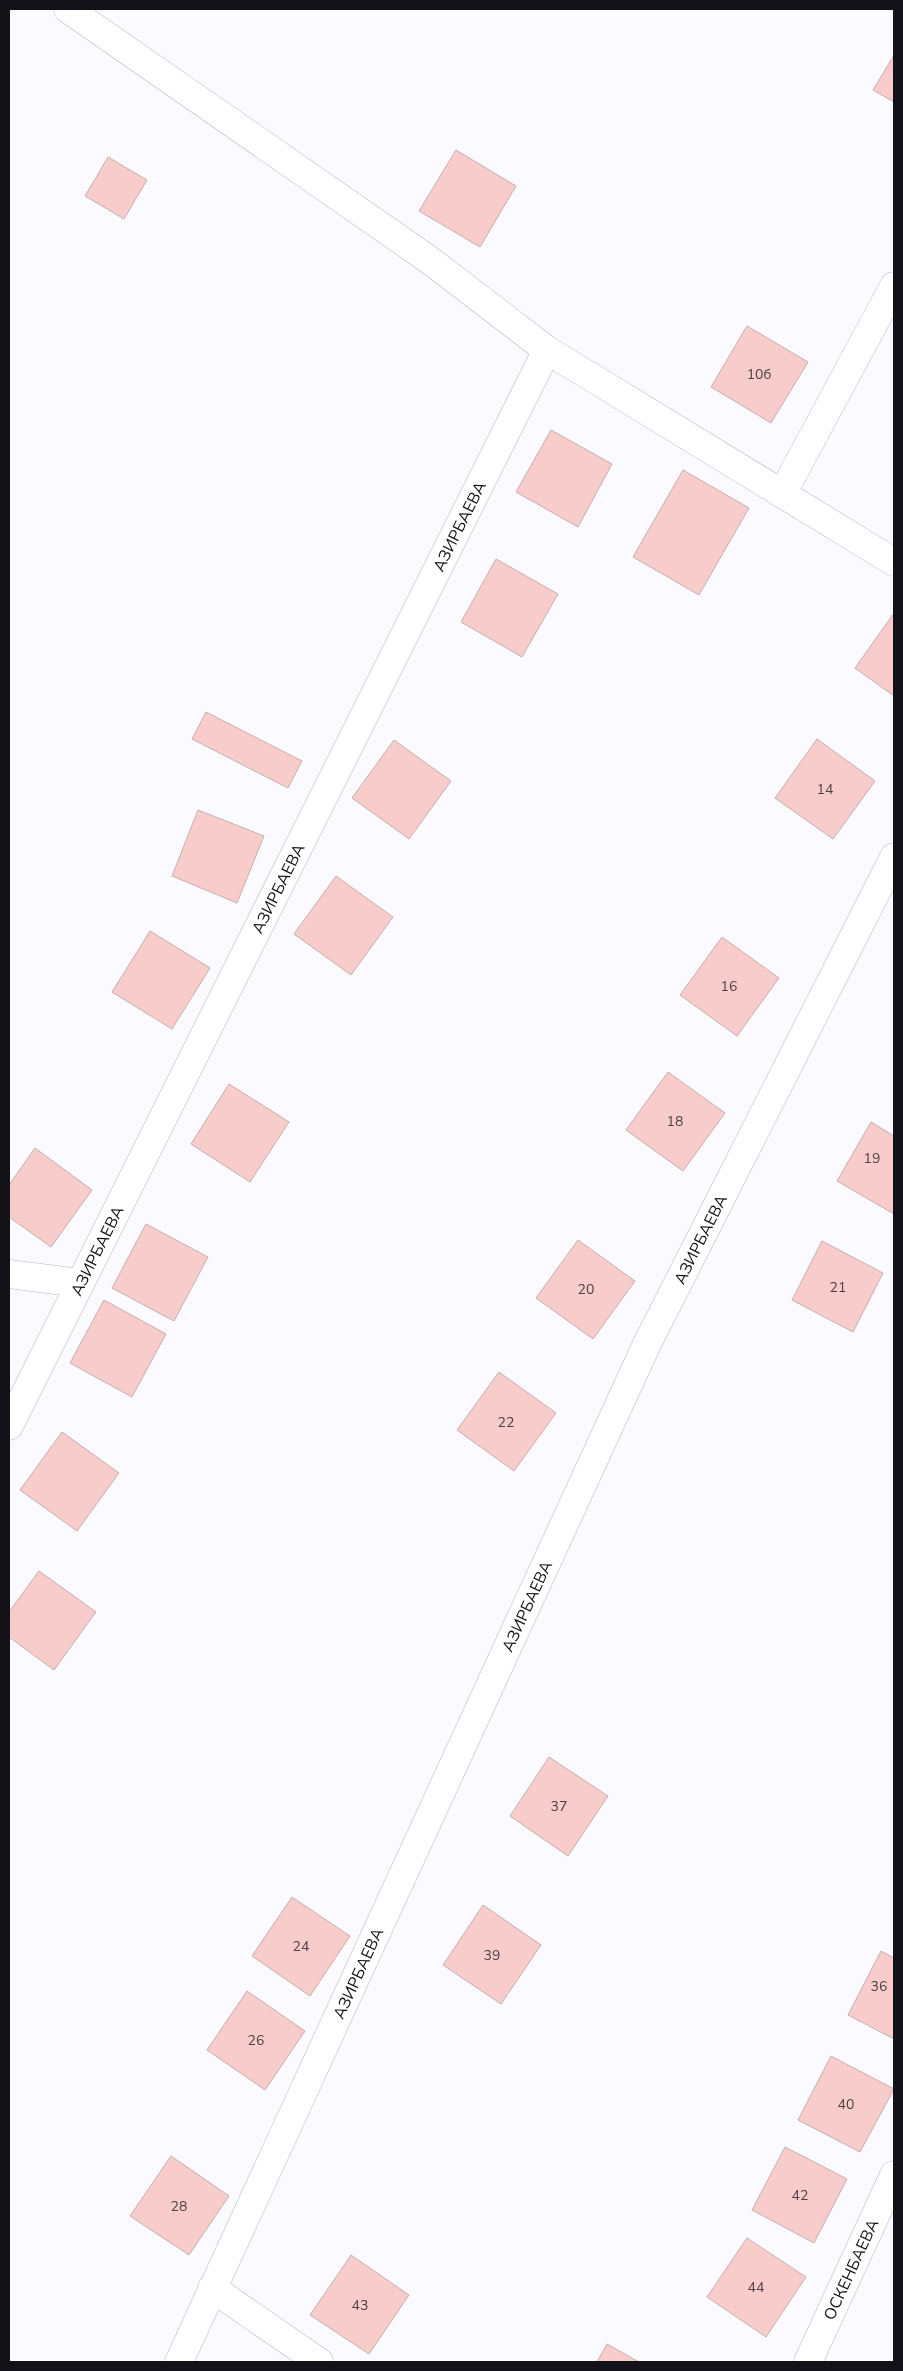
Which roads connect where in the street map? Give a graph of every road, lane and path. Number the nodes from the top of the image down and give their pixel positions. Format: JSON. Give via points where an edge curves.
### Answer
{"nodes":[{"id":1,"x":68,"y":9,"type":"edge"},
{"id":2,"x":894,"y":286,"type":"edge"},
{"id":3,"x":547,"y":350,"type":"junction"},
{"id":4,"x":782,"y":494,"type":"junction"},
{"id":5,"x":894,"y":562,"type":"edge"},
{"id":6,"x":894,"y":858,"type":"edge"},
{"id":7,"x":9,"y":1274,"type":"edge"},
{"id":8,"x":79,"y":1283,"type":"junction"},
{"id":9,"x":9,"y":1426,"type":"edge"},
{"id":10,"x":894,"y":2174,"type":"edge"},
{"id":11,"x":212,"y":2288,"type":"junction"},
{"id":12,"x":178,"y":2362,"type":"edge"},
{"id":13,"x":319,"y":2362,"type":"edge"},
{"id":14,"x":808,"y":2362,"type":"edge"}],
"edges":[{"from":1,"to":3,"type":"street","via":[[428,259]]},
{"from":2,"to":4,"type":"street"},
{"from":3,"to":4,"type":"street"},
{"from":3,"to":8,"type":"street","name":"АЗИРБАЕВА"},
{"from":4,"to":5,"type":"street"},
{"from":6,"to":11,"type":"street","name":"АЗИРБАЕВА","via":[[647,1344]]},
{"from":7,"to":8,"type":"street"},
{"from":8,"to":9,"type":"street","name":"АЗИРБАЕВА"},
{"from":10,"to":14,"type":"street","name":"ОСКЕНБАЕВА"},
{"from":11,"to":12,"type":"street","name":"АЗИРБАЕВА"},
{"from":11,"to":13,"type":"street"}]}
